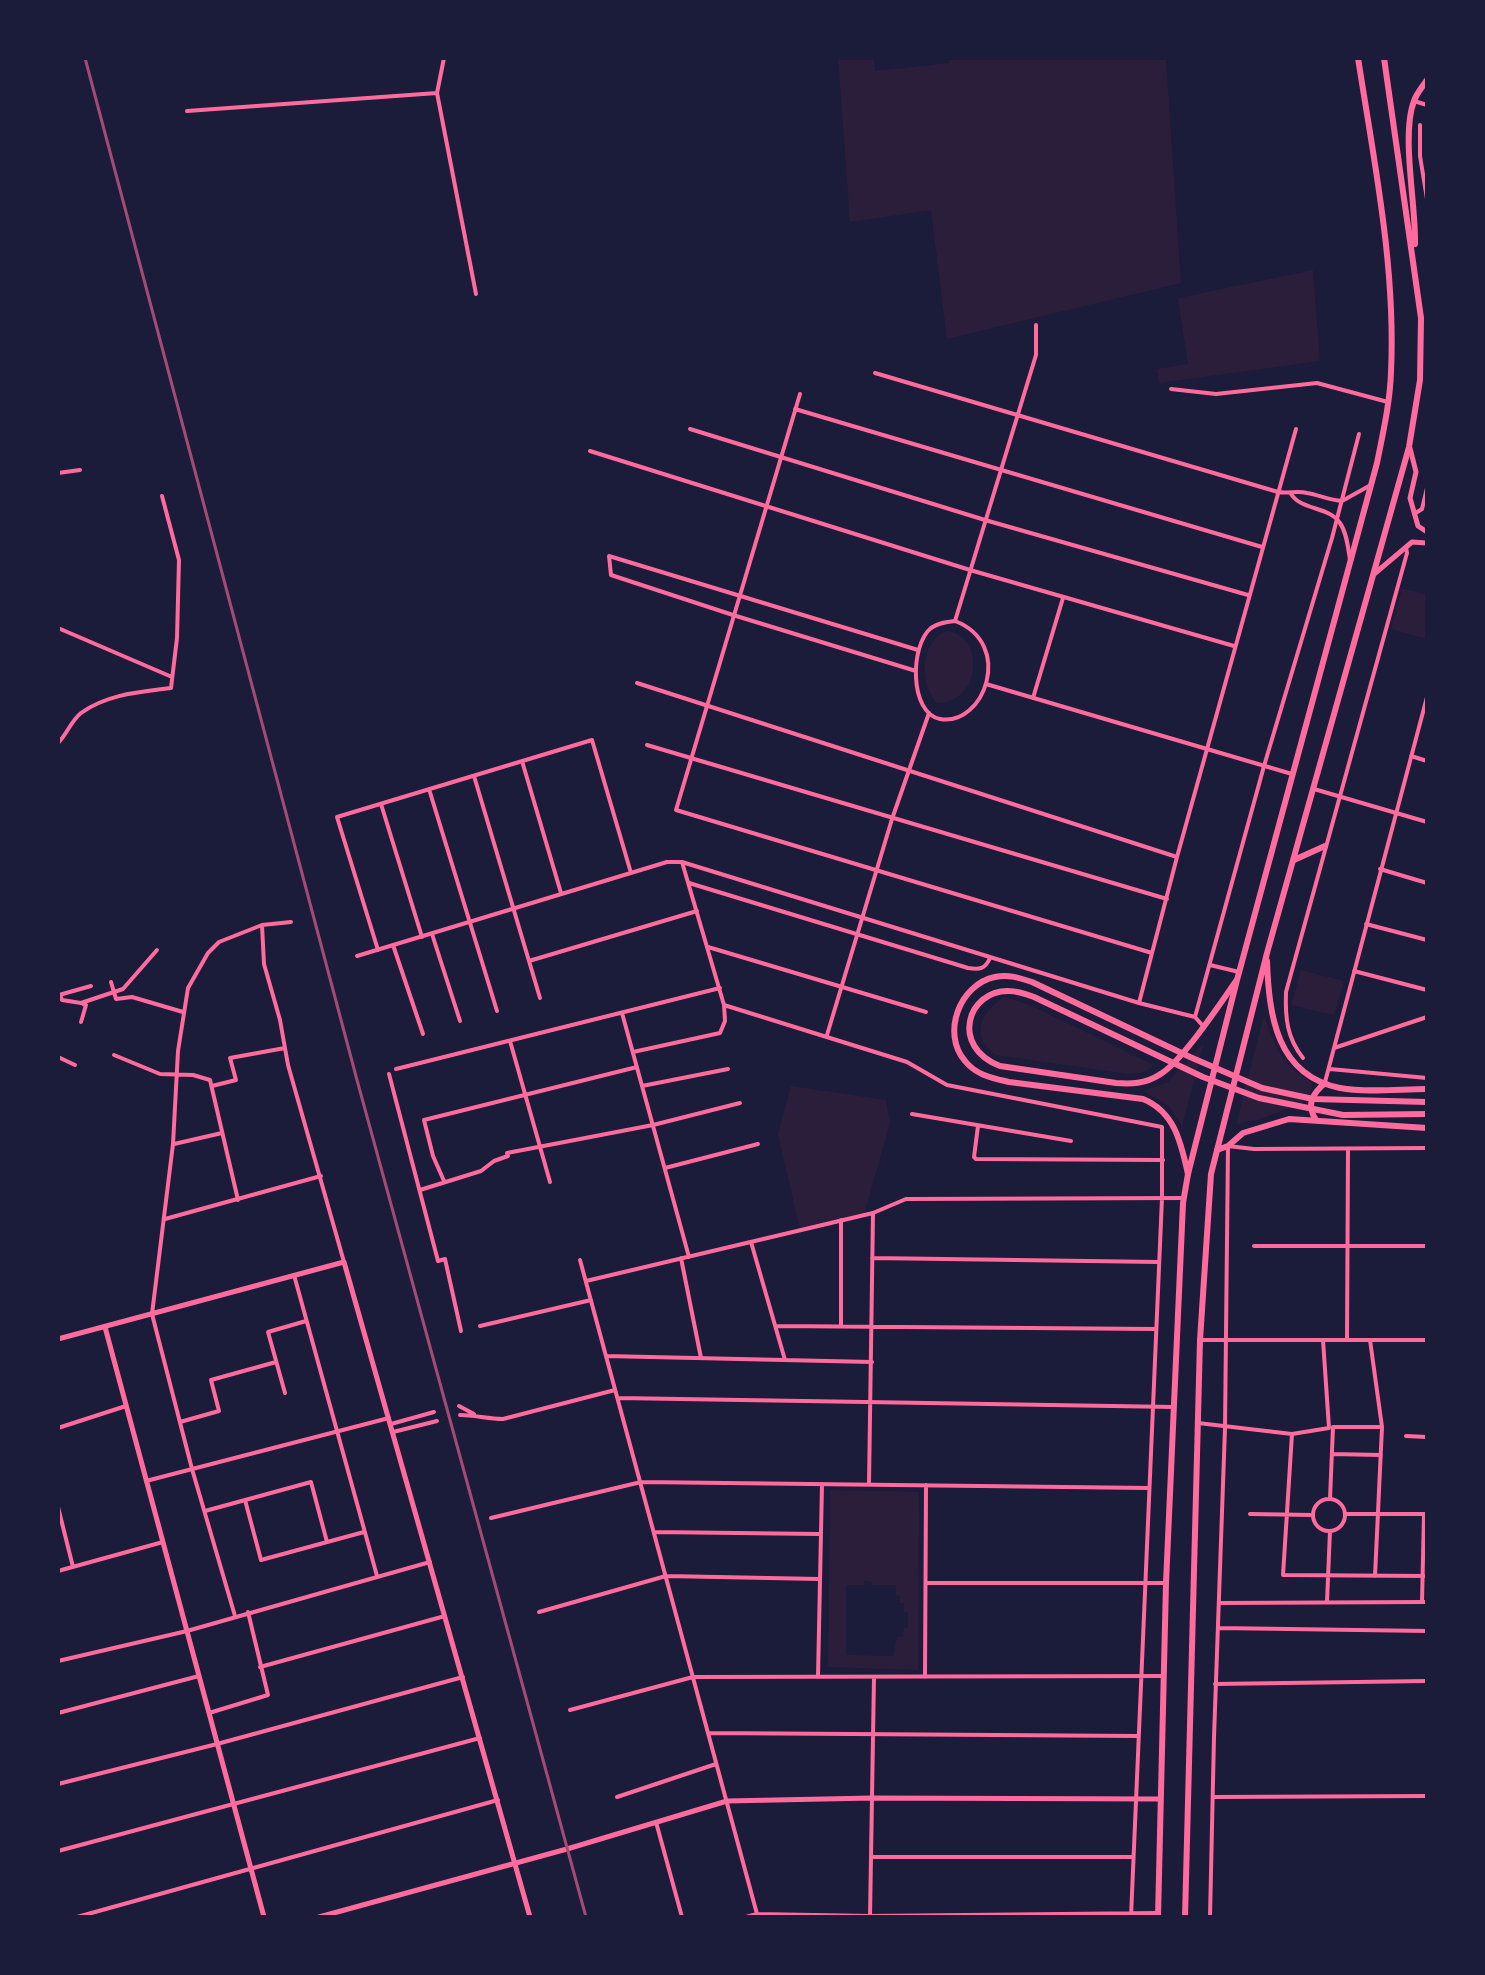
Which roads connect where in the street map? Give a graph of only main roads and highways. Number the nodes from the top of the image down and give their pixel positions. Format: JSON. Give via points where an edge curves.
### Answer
{"nodes":[{"id":1,"x":1358,"y":58,"type":"edge"},
{"id":2,"x":1384,"y":58,"type":"edge"},
{"id":3,"x":1427,"y":80,"type":"edge"},
{"id":4,"x":1414,"y":259,"type":"junction"},
{"id":5,"x":1325,"y":846,"type":"road end"},
{"id":6,"x":1294,"y":860,"type":"junction"},
{"id":7,"x":1267,"y":953,"type":"junction"},
{"id":8,"x":1238,"y":976,"type":"junction"},
{"id":9,"x":1325,"y":1083,"type":"junction"},
{"id":10,"x":1427,"y":1089,"type":"edge"},
{"id":11,"x":1427,"y":1102,"type":"edge"},
{"id":12,"x":1427,"y":1114,"type":"edge"},
{"id":13,"x":1316,"y":1120,"type":"junction"},
{"id":14,"x":1427,"y":1128,"type":"edge"},
{"id":15,"x":1217,"y":1150,"type":"junction"},
{"id":16,"x":1188,"y":1174,"type":"junction"},
{"id":17,"x":1158,"y":1915,"type":"edge"},
{"id":18,"x":1185,"y":1917,"type":"edge"}],
"edges":[{"from":1,"to":8,"type":"main road","via":[[1392,317],[1388,402],[1351,562]]},
{"from":2,"to":4,"type":"main road"},
{"from":3,"to":4,"type":"main road","via":[[1414,101],[1409,158],[1416,217]]},
{"from":4,"to":6,"type":"main road","via":[[1422,348],[1415,419]]},
{"from":5,"to":6,"type":"main road"},
{"from":6,"to":7,"type":"main road"},
{"from":7,"to":9,"type":"main road","via":[[1271,1012],[1281,1042],[1294,1063]]},
{"from":7,"to":15,"type":"main road"},
{"from":8,"to":12,"type":"main road","via":[[1204,1027],[1162,1074],[1146,1081],[1116,1083],[1014,1069],[988,1061],[969,1038],[975,1009],[983,999],[996,992],[1020,992],[1203,1077],[1259,1098],[1343,1115]]},
{"from":8,"to":16,"type":"main road"},
{"from":9,"to":10,"type":"main road"},
{"from":9,"to":13,"type":"main road","via":[[1310,1103]]},
{"from":11,"to":16,"type":"main road","via":[[1313,1099],[1262,1088],[1011,976],[993,977],[964,998],[954,1043],[972,1069],[1009,1082],[1154,1103],[1171,1119]]},
{"from":13,"to":14,"type":"main road"},
{"from":13,"to":15,"type":"main road","via":[[1267,1124]]},
{"from":15,"to":18,"type":"main road","via":[[1200,1340]]},
{"from":16,"to":17,"type":"main road","via":[[1166,1583]]}]}
